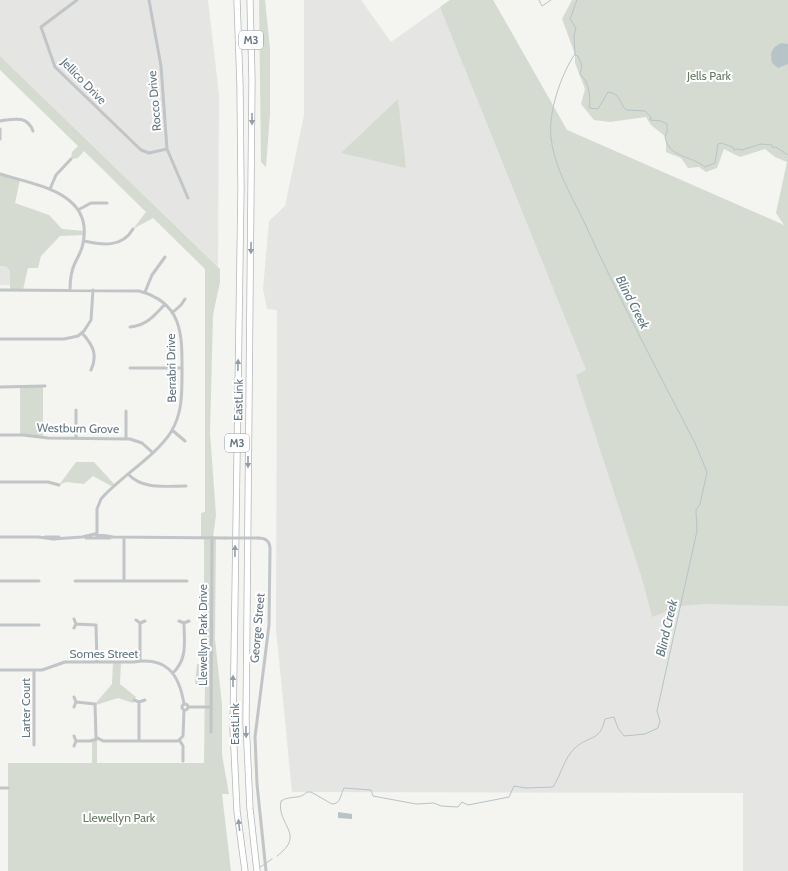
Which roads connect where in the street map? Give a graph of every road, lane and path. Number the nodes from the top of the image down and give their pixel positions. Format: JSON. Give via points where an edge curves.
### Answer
{"nodes":[{"id":1,"x":77,"y":0,"type":"edge"},
{"id":2,"x":149,"y":0,"type":"edge"},
{"id":3,"x":233,"y":0,"type":"edge"},
{"id":4,"x":237,"y":0,"type":"edge"},
{"id":5,"x":250,"y":0,"type":"edge"},
{"id":6,"x":238,"y":22,"type":"junction"},
{"id":7,"x":0,"y":121,"type":"edge"},
{"id":8,"x":0,"y":129,"type":"edge"},
{"id":9,"x":33,"y":131,"type":"dead end"},
{"id":10,"x":0,"y":139,"type":"edge"},
{"id":11,"x":168,"y":149,"type":"junction"},
{"id":12,"x":71,"y":159,"type":"dead end"},
{"id":13,"x":0,"y":174,"type":"edge"},
{"id":14,"x":50,"y":189,"type":"junction"},
{"id":15,"x":188,"y":198,"type":"dead end"},
{"id":16,"x":107,"y":203,"type":"dead end"},
{"id":17,"x":78,"y":210,"type":"junction"},
{"id":18,"x":133,"y":229,"type":"dead end"},
{"id":19,"x":84,"y":241,"type":"junction"},
{"id":20,"x":165,"y":257,"type":"dead end"},
{"id":21,"x":0,"y":290,"type":"edge"},
{"id":22,"x":70,"y":290,"type":"junction"},
{"id":23,"x":93,"y":290,"type":"junction"},
{"id":24,"x":145,"y":292,"type":"junction"},
{"id":25,"x":185,"y":299,"type":"dead end"},
{"id":26,"x":165,"y":304,"type":"junction"},
{"id":27,"x":172,"y":313,"type":"junction"},
{"id":28,"x":130,"y":327,"type":"dead end"},
{"id":29,"x":82,"y":333,"type":"junction"},
{"id":30,"x":0,"y":339,"type":"edge"},
{"id":31,"x":130,"y":368,"type":"dead end"},
{"id":32,"x":182,"y":368,"type":"junction"},
{"id":33,"x":91,"y":370,"type":"dead end"},
{"id":34,"x":45,"y":386,"type":"dead end"},
{"id":35,"x":0,"y":388,"type":"edge"},
{"id":36,"x":76,"y":410,"type":"dead end"},
{"id":37,"x":126,"y":411,"type":"dead end"},
{"id":38,"x":172,"y":430,"type":"junction"},
{"id":39,"x":0,"y":435,"type":"edge"},
{"id":40,"x":76,"y":438,"type":"junction"},
{"id":41,"x":126,"y":438,"type":"junction"},
{"id":42,"x":185,"y":441,"type":"dead end"},
{"id":43,"x":152,"y":452,"type":"junction"},
{"id":44,"x":128,"y":474,"type":"junction"},
{"id":45,"x":0,"y":482,"type":"edge"},
{"id":46,"x":58,"y":485,"type":"dead end"},
{"id":47,"x":186,"y":486,"type":"dead end"},
{"id":48,"x":97,"y":535,"type":"junction"},
{"id":49,"x":0,"y":537,"type":"edge"},
{"id":50,"x":124,"y":538,"type":"junction"},
{"id":51,"x":212,"y":538,"type":"junction"},
{"id":52,"x":0,"y":581,"type":"edge"},
{"id":53,"x":39,"y":581,"type":"dead end"},
{"id":54,"x":75,"y":581,"type":"dead end"},
{"id":55,"x":124,"y":581,"type":"junction"},
{"id":56,"x":186,"y":581,"type":"dead end"},
{"id":57,"x":74,"y":619,"type":"dead end"},
{"id":58,"x":136,"y":620,"type":"dead end"},
{"id":59,"x":179,"y":620,"type":"dead end"},
{"id":60,"x":145,"y":621,"type":"dead end"},
{"id":61,"x":189,"y":621,"type":"dead end"},
{"id":62,"x":184,"y":622,"type":"junction"},
{"id":63,"x":140,"y":623,"type":"junction"},
{"id":64,"x":76,"y":624,"type":"junction"},
{"id":65,"x":0,"y":625,"type":"edge"},
{"id":66,"x":39,"y":625,"type":"dead end"},
{"id":67,"x":74,"y":628,"type":"dead end"},
{"id":68,"x":140,"y":660,"type":"junction"},
{"id":69,"x":97,"y":662,"type":"junction"},
{"id":70,"x":0,"y":670,"type":"edge"},
{"id":71,"x":34,"y":670,"type":"junction"},
{"id":72,"x":173,"y":672,"type":"junction"},
{"id":73,"x":74,"y":697,"type":"dead end"},
{"id":74,"x":134,"y":700,"type":"dead end"},
{"id":75,"x":145,"y":700,"type":"dead end"},
{"id":76,"x":76,"y":702,"type":"junction"},
{"id":77,"x":139,"y":702,"type":"junction"},
{"id":78,"x":184,"y":704,"type":"junction"},
{"id":79,"x":74,"y":707,"type":"dead end"},
{"id":80,"x":188,"y":707,"type":"junction"},
{"id":81,"x":211,"y":707,"type":"junction"},
{"id":82,"x":184,"y":710,"type":"junction"},
{"id":83,"x":211,"y":732,"type":"dead end"},
{"id":84,"x":74,"y":736,"type":"dead end"},
{"id":85,"x":97,"y":739,"type":"junction"},
{"id":86,"x":180,"y":740,"type":"junction"},
{"id":87,"x":139,"y":741,"type":"junction"},
{"id":88,"x":76,"y":742,"type":"junction"},
{"id":89,"x":34,"y":745,"type":"dead end"},
{"id":90,"x":74,"y":746,"type":"dead end"},
{"id":91,"x":183,"y":761,"type":"dead end"},
{"id":92,"x":0,"y":788,"type":"edge"},
{"id":93,"x":8,"y":788,"type":"dead end"},
{"id":94,"x":245,"y":871,"type":"edge"},
{"id":95,"x":258,"y":871,"type":"edge"},
{"id":96,"x":266,"y":871,"type":"edge"}],
"edges":[{"from":1,"to":11,"type":"street","name":"Jellico Drive","via":[[41,27],[54,66],[141,150],[147,153]]},
{"from":2,"to":11,"type":"street","name":"Rocco Drive","via":[[161,66]]},
{"from":3,"to":6,"type":"highway"},
{"from":4,"to":6,"type":"highway","name":"EastLink","number":"M3"},
{"from":5,"to":95,"type":"highway","name":"EastLink","number":"M3","one_way":true,"via":[[252,80],[246,728],[247,782]]},
{"from":94,"to":6,"type":"highway","name":"EastLink","number":"M3","one_way":true,"via":[[237,804],[233,728],[241,188]]},
{"from":7,"to":9,"type":"street","via":[[21,119],[28,122]]},
{"from":8,"to":10,"type":"street"},
{"from":11,"to":15,"type":"street","name":"Rocco Drive"},
{"from":12,"to":14,"type":"street","via":[[56,175]]},
{"from":13,"to":14,"type":"street"},
{"from":14,"to":17,"type":"street","via":[[66,197]]},
{"from":16,"to":17,"type":"street","via":[[91,203]]},
{"from":17,"to":19,"type":"street","via":[[84,226]]},
{"from":18,"to":19,"type":"street","via":[[128,237],[115,243]]},
{"from":19,"to":22,"type":"street","via":[[72,270]]},
{"from":20,"to":24,"type":"street","via":[[152,275]]},
{"from":21,"to":22,"type":"street","name":"Berrabri Drive"},
{"from":22,"to":23,"type":"street","name":"Berrabri Drive"},
{"from":23,"to":24,"type":"street","name":"Berrabri Drive"},
{"from":23,"to":29,"type":"street","via":[[92,318]]},
{"from":24,"to":26,"type":"street","name":"Berrabri Drive"},
{"from":25,"to":27,"type":"street"},
{"from":26,"to":27,"type":"street","name":"Berrabri Drive"},
{"from":26,"to":28,"type":"street","via":[[148,321]]},
{"from":27,"to":32,"type":"street","name":"Berrabri Drive","via":[[181,335]]},
{"from":29,"to":30,"type":"street","via":[[64,339]]},
{"from":29,"to":33,"type":"street","via":[[94,351]]},
{"from":31,"to":32,"type":"street"},
{"from":32,"to":38,"type":"street","name":"Berrabri Drive","via":[[182,401]]},
{"from":34,"to":35,"type":"street"},
{"from":36,"to":40,"type":"street"},
{"from":37,"to":41,"type":"street"},
{"from":38,"to":42,"type":"street"},
{"from":38,"to":43,"type":"street","name":"Berrabri Drive"},
{"from":39,"to":40,"type":"street","name":"Westburn Grove"},
{"from":40,"to":41,"type":"street","name":"Westburn Grove"},
{"from":41,"to":43,"type":"street","name":"Westburn Grove","via":[[140,442]]},
{"from":43,"to":44,"type":"street","name":"Berrabri Drive"},
{"from":44,"to":47,"type":"street","via":[[143,485]]},
{"from":44,"to":48,"type":"street","name":"Berrabri Drive","via":[[101,499],[97,509]]},
{"from":45,"to":46,"type":"street","via":[[48,482]]},
{"from":48,"to":49,"type":"street","name":"George Street"},
{"from":48,"to":50,"type":"street","name":"George Street"},
{"from":50,"to":51,"type":"street","name":"George Street"},
{"from":50,"to":55,"type":"street"},
{"from":51,"to":81,"type":"street","name":"Llewellyn Park Drive"},
{"from":51,"to":96,"type":"street","name":"George Street","bridge":true,"via":[[258,538],[266,540],[270,549],[269,624],[255,737]]},
{"from":52,"to":53,"type":"street"},
{"from":54,"to":55,"type":"street"},
{"from":55,"to":56,"type":"street"},
{"from":57,"to":64,"type":"street"},
{"from":58,"to":63,"type":"street"},
{"from":59,"to":62,"type":"street"},
{"from":60,"to":63,"type":"street"},
{"from":61,"to":62,"type":"street"},
{"from":62,"to":72,"type":"street","via":[[183,657]]},
{"from":63,"to":68,"type":"street"},
{"from":64,"to":67,"type":"street"},
{"from":64,"to":69,"type":"street","via":[[96,625]]},
{"from":65,"to":66,"type":"street"},
{"from":68,"to":69,"type":"street","name":"Somes Street"},
{"from":68,"to":72,"type":"street","name":"Somes Street","via":[[158,664]]},
{"from":69,"to":71,"type":"street","name":"Somes Street","via":[[65,662],[47,669]]},
{"from":70,"to":71,"type":"street","name":"Somes Street"},
{"from":71,"to":89,"type":"street","name":"Larter Court"},
{"from":72,"to":78,"type":"street","via":[[182,688]]},
{"from":73,"to":76,"type":"street"},
{"from":74,"to":77,"type":"street"},
{"from":75,"to":77,"type":"street"},
{"from":76,"to":79,"type":"street"},
{"from":76,"to":85,"type":"street","via":[[92,702],[96,705]]},
{"from":77,"to":87,"type":"street"},
{"from":78,"to":80,"type":"street"},
{"from":78,"to":82,"type":"street"},
{"from":80,"to":81,"type":"street"},
{"from":80,"to":82,"type":"street"},
{"from":81,"to":83,"type":"street","name":"Llewellyn Park Drive"},
{"from":82,"to":86,"type":"street","via":[[183,736]]},
{"from":84,"to":88,"type":"street"},
{"from":85,"to":87,"type":"street"},
{"from":85,"to":88,"type":"street"},
{"from":86,"to":87,"type":"street"},
{"from":86,"to":91,"type":"street"},
{"from":88,"to":90,"type":"street"},
{"from":92,"to":93,"type":"street"}]}
